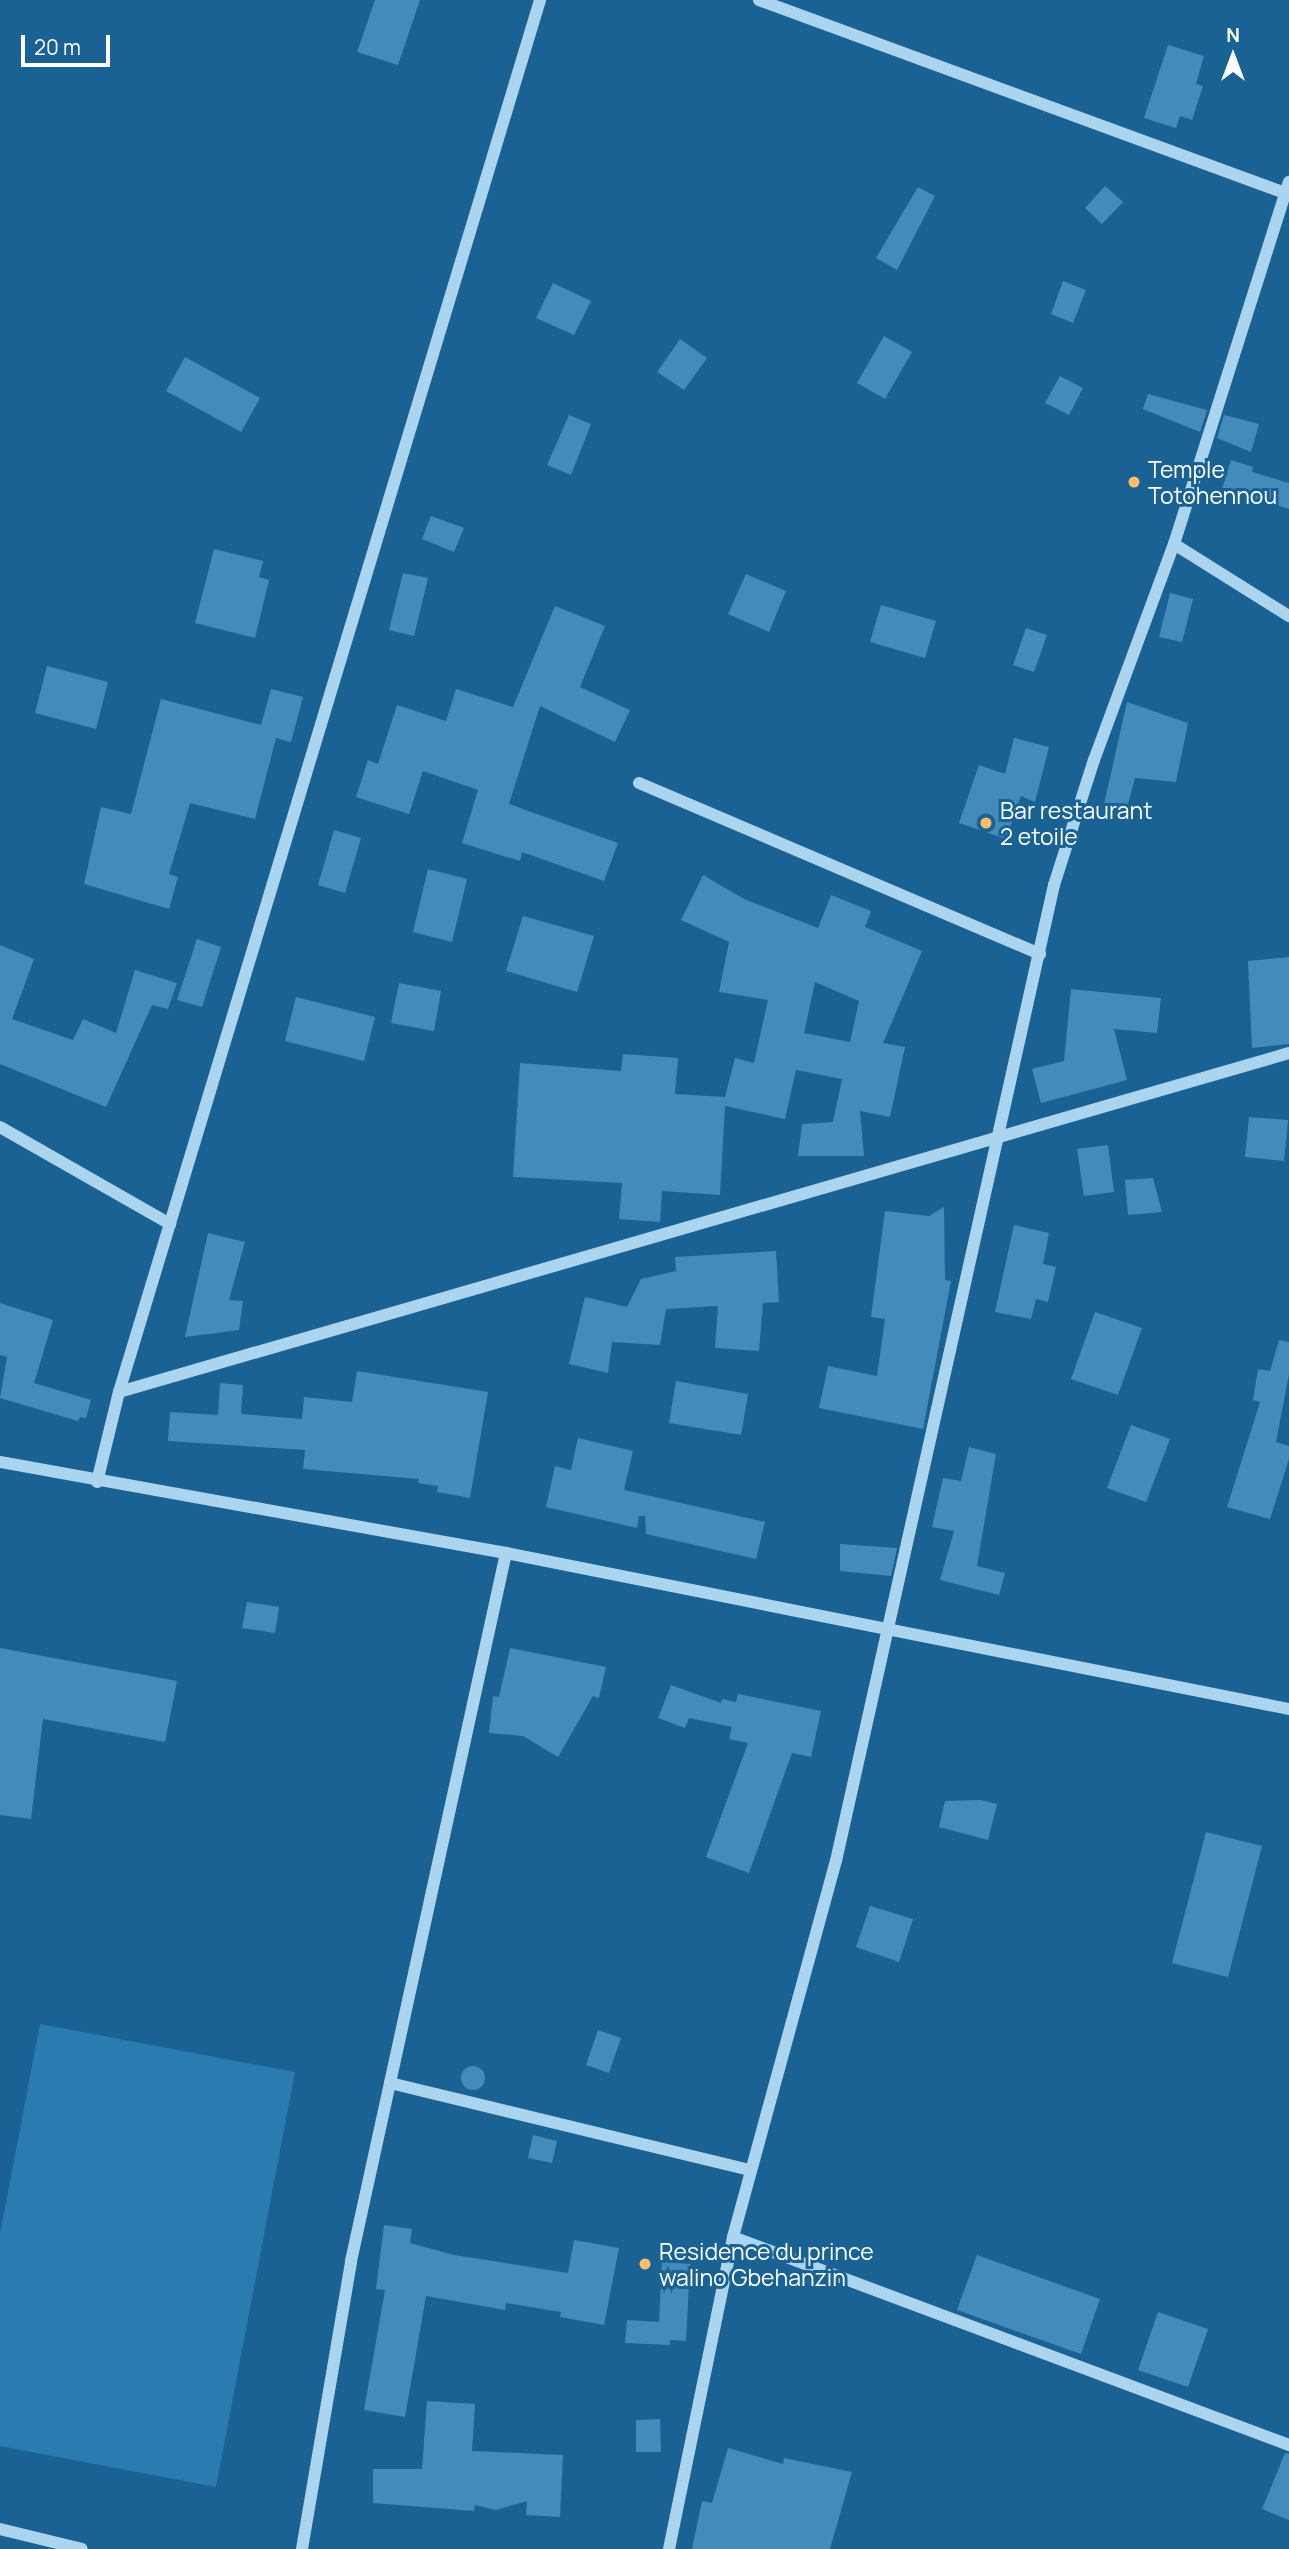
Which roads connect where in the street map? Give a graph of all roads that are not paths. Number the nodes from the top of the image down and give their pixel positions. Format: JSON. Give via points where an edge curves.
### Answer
{"nodes":[{"id":1,"x":540,"y":0,"type":"edge"},
{"id":2,"x":759,"y":0,"type":"edge"},
{"id":3,"x":1287,"y":188,"type":"edge"},
{"id":4,"x":1174,"y":544,"type":"junction"},
{"id":5,"x":1289,"y":616,"type":"edge"},
{"id":6,"x":639,"y":783,"type":"dead end"},
{"id":7,"x":1040,"y":954,"type":"junction"},
{"id":8,"x":1289,"y":1053,"type":"edge"},
{"id":9,"x":0,"y":1127,"type":"edge"},
{"id":10,"x":998,"y":1139,"type":"junction"},
{"id":11,"x":170,"y":1224,"type":"junction"},
{"id":12,"x":119,"y":1392,"type":"junction"},
{"id":13,"x":0,"y":1462,"type":"edge"},
{"id":14,"x":97,"y":1482,"type":"junction"},
{"id":15,"x":506,"y":1553,"type":"junction"},
{"id":16,"x":886,"y":1629,"type":"junction"},
{"id":17,"x":1289,"y":1709,"type":"edge"},
{"id":18,"x":390,"y":2083,"type":"junction"},
{"id":19,"x":749,"y":2170,"type":"junction"},
{"id":20,"x":733,"y":2237,"type":"junction"},
{"id":21,"x":1289,"y":2445,"type":"edge"},
{"id":22,"x":0,"y":2529,"type":"edge"},
{"id":23,"x":82,"y":2549,"type":"edge"},
{"id":24,"x":302,"y":2549,"type":"edge"},
{"id":25,"x":669,"y":2549,"type":"edge"}],
"edges":[{"from":1,"to":11,"type":"street"},
{"from":2,"to":3,"type":"street"},
{"from":3,"to":4,"type":"street"},
{"from":4,"to":5,"type":"street"},
{"from":4,"to":7,"type":"street","via":[[1094,760],[1054,885]]},
{"from":6,"to":7,"type":"street"},
{"from":7,"to":10,"type":"street"},
{"from":8,"to":10,"type":"street"},
{"from":9,"to":11,"type":"street"},
{"from":10,"to":12,"type":"street"},
{"from":10,"to":16,"type":"street"},
{"from":11,"to":12,"type":"street"},
{"from":12,"to":14,"type":"street"},
{"from":13,"to":14,"type":"street"},
{"from":14,"to":15,"type":"street"},
{"from":15,"to":16,"type":"street"},
{"from":15,"to":18,"type":"street"},
{"from":16,"to":17,"type":"street"},
{"from":16,"to":19,"type":"street","via":[[836,1861]]},
{"from":18,"to":19,"type":"street"},
{"from":18,"to":24,"type":"street","via":[[351,2261]]},
{"from":19,"to":20,"type":"street"},
{"from":20,"to":21,"type":"street"},
{"from":20,"to":25,"type":"street"},
{"from":22,"to":23,"type":"street"}]}
